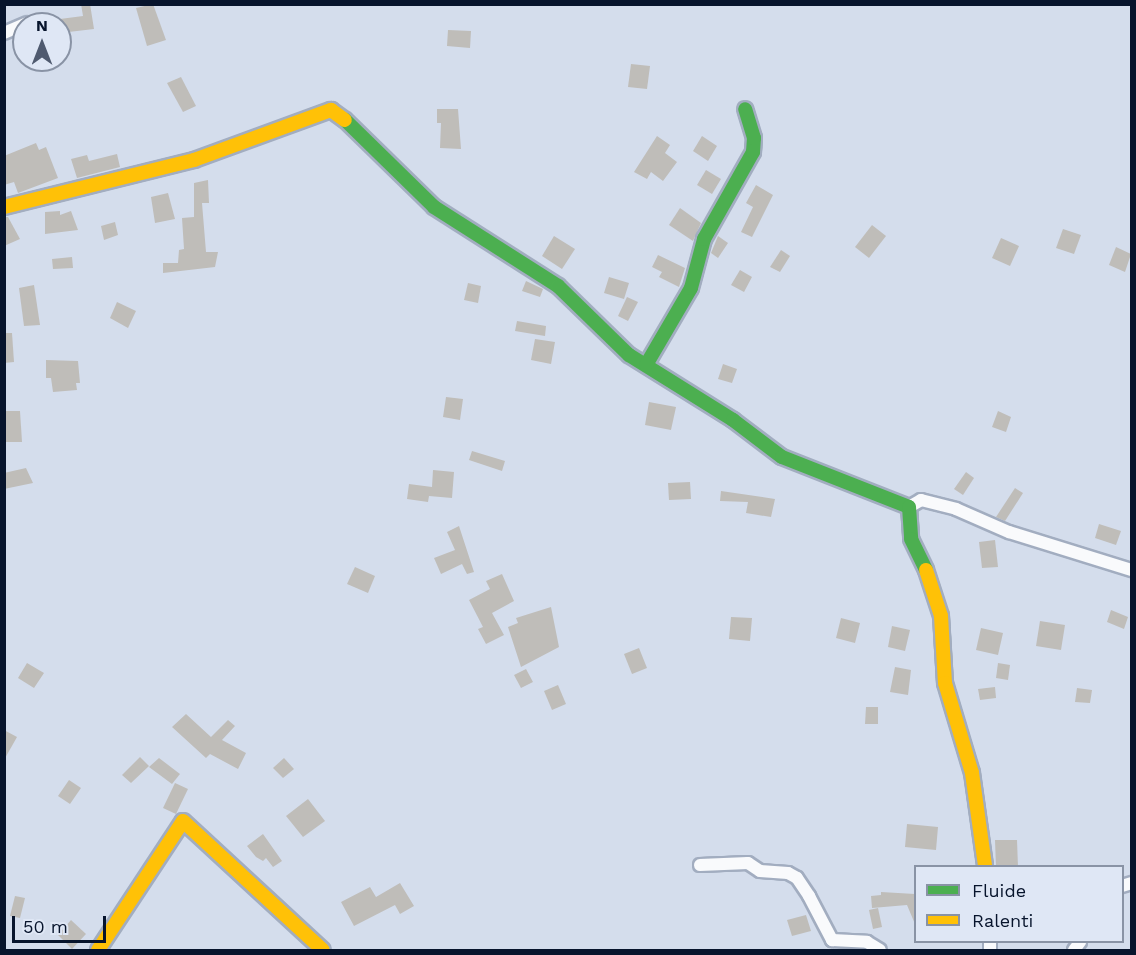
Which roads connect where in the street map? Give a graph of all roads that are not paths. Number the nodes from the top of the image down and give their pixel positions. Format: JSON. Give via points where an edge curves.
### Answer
{"nodes":[{"id":1,"x":745,"y":109,"type":"dead end"},
{"id":2,"x":4,"y":207,"type":"edge"},
{"id":3,"x":646,"y":365,"type":"junction"},
{"id":4,"x":909,"y":507,"type":"junction"},
{"id":5,"x":1131,"y":570,"type":"edge"},
{"id":6,"x":700,"y":865,"type":"dead end"},
{"id":7,"x":985,"y":865,"type":"edge"},
{"id":8,"x":98,"y":951,"type":"edge"},
{"id":9,"x":323,"y":951,"type":"edge"},
{"id":10,"x":879,"y":951,"type":"edge"}],
"edges":[{"from":1,"to":3,"type":"street","via":[[754,138],[753,152],[704,239],[691,288]]},
{"from":2,"to":3,"type":"street","via":[[194,160],[331,111],[347,121],[434,207],[558,286],[597,328]]},
{"from":3,"to":4,"type":"street","via":[[733,420],[782,457]]},
{"from":4,"to":5,"type":"street","via":[[921,500],[956,509],[1009,532]]},
{"from":4,"to":7,"type":"street","via":[[911,539],[928,574],[941,616],[945,683],[972,773]]},
{"from":6,"to":10,"type":"street","via":[[748,863],[760,872],[788,873],[797,878],[809,896],[832,940],[867,942]]},
{"from":8,"to":9,"type":"street","via":[[183,820]]}]}
